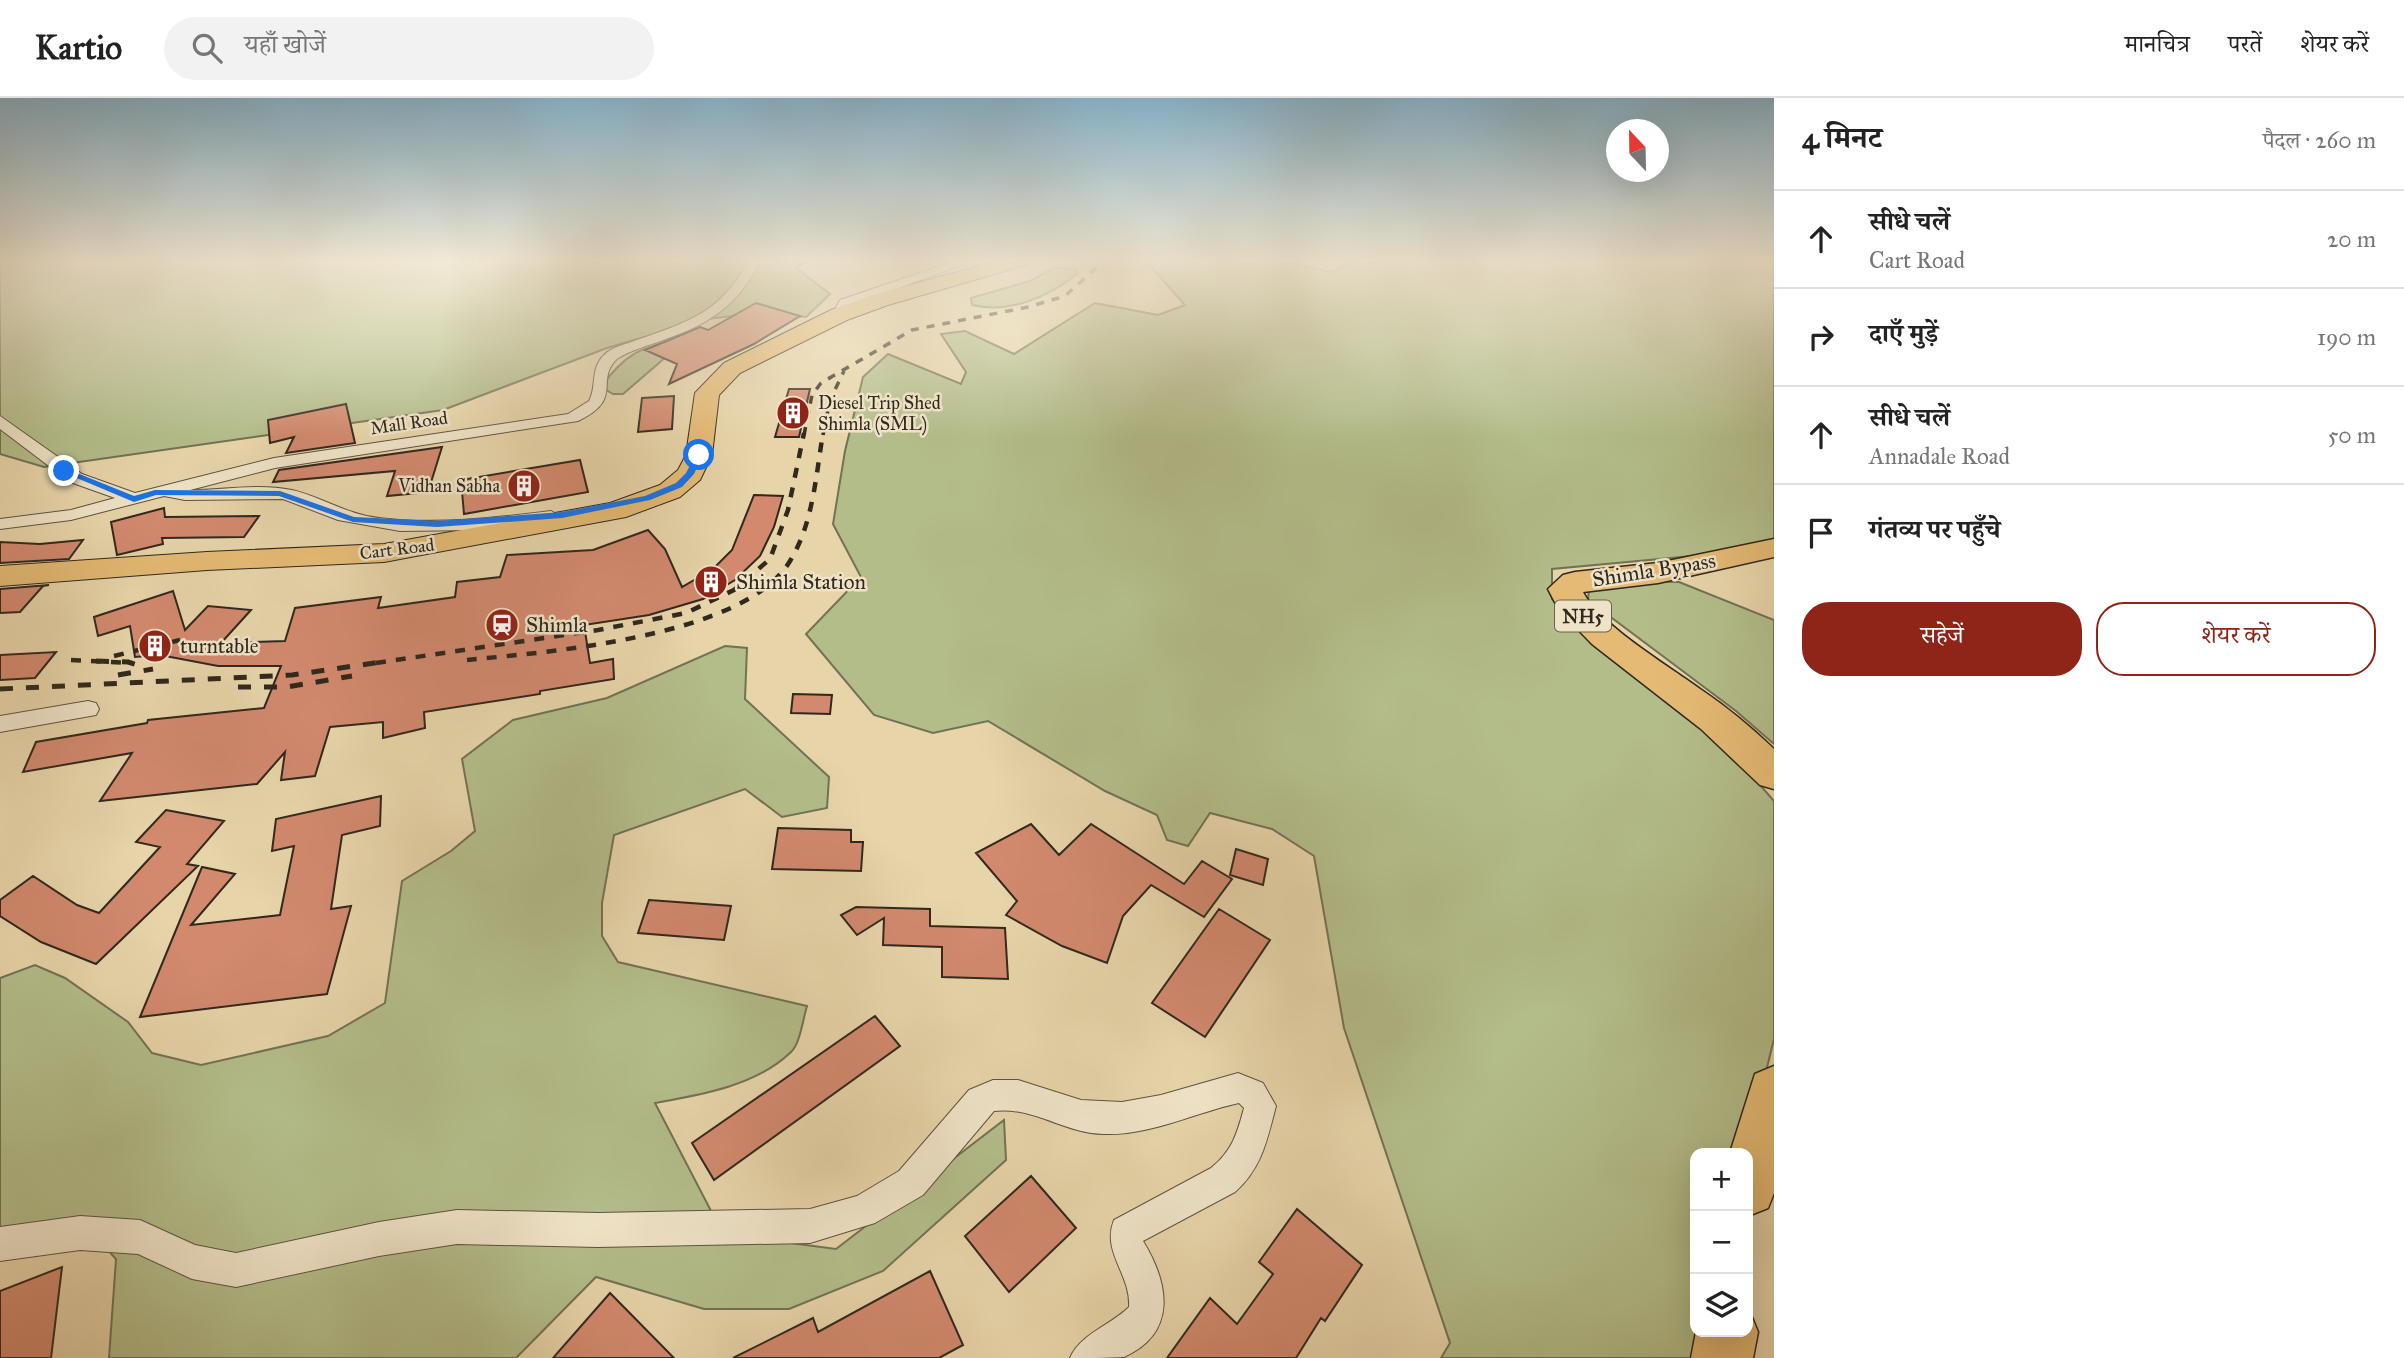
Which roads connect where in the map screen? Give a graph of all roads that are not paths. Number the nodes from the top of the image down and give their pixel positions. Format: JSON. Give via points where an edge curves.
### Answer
{"nodes":[{"id":1,"x":703,"y":320,"type":"edge"},
{"id":2,"x":830,"y":320,"type":"edge"},
{"id":3,"x":0,"y":421,"type":"edge"},
{"id":4,"x":670,"y":491,"type":"junction"},
{"id":5,"x":155,"y":493,"type":"junction"},
{"id":6,"x":134,"y":499,"type":"junction"},
{"id":7,"x":0,"y":524,"type":"edge"},
{"id":8,"x":1774,"y":548,"type":"edge"},
{"id":9,"x":0,"y":576,"type":"edge"},
{"id":10,"x":88,"y":709,"type":"dead end"},
{"id":11,"x":0,"y":724,"type":"edge"},
{"id":12,"x":1774,"y":774,"type":"edge"},
{"id":13,"x":1774,"y":1092,"type":"edge"},
{"id":14,"x":1753,"y":1170,"type":"edge"},
{"id":15,"x":0,"y":1244,"type":"edge"},
{"id":16,"x":1726,"y":1337,"type":"edge"},
{"id":17,"x":1088,"y":1358,"type":"edge"},
{"id":18,"x":1721,"y":1358,"type":"edge"}],
"edges":[{"from":1,"to":5,"type":"street","name":"Mall Road","via":[[622,350],[608,360],[595,407],[580,415],[274,463]]},
{"from":2,"to":4,"type":"main road","name":"Cart Road","via":[[722,376],[705,398],[694,468]]},
{"from":3,"to":6,"type":"street","via":[[76,478]]},
{"from":4,"to":5,"type":"street","via":[[562,515],[409,524],[353,519],[280,494]]},
{"from":4,"to":9,"type":"main road","name":"Cart Road","via":[[598,516],[384,553]]},
{"from":5,"to":6,"type":"street","name":"Mall Road"},
{"from":6,"to":7,"type":"street","name":"Mall Road","via":[[63,517]]},
{"from":8,"to":12,"type":"highway","name":"Shimla Bypass","number":"NH5","via":[[1658,573],[1575,582],[1565,589],[1592,625],[1706,712]]},
{"from":10,"to":11,"type":"street"},
{"from":13,"to":14,"type":"highway"},
{"from":15,"to":17,"type":"street","via":[[80,1233],[140,1237],[192,1262],[236,1270],[457,1227],[810,1226],[863,1211],[911,1183],[980,1101],[995,1093],[1015,1094],[1081,1116],[1124,1119],[1154,1115],[1238,1088],[1247,1090],[1260,1106],[1248,1152],[1223,1180],[1126,1232],[1127,1246],[1150,1297],[1147,1310],[1131,1329]]},
{"from":16,"to":18,"type":"highway"}]}
